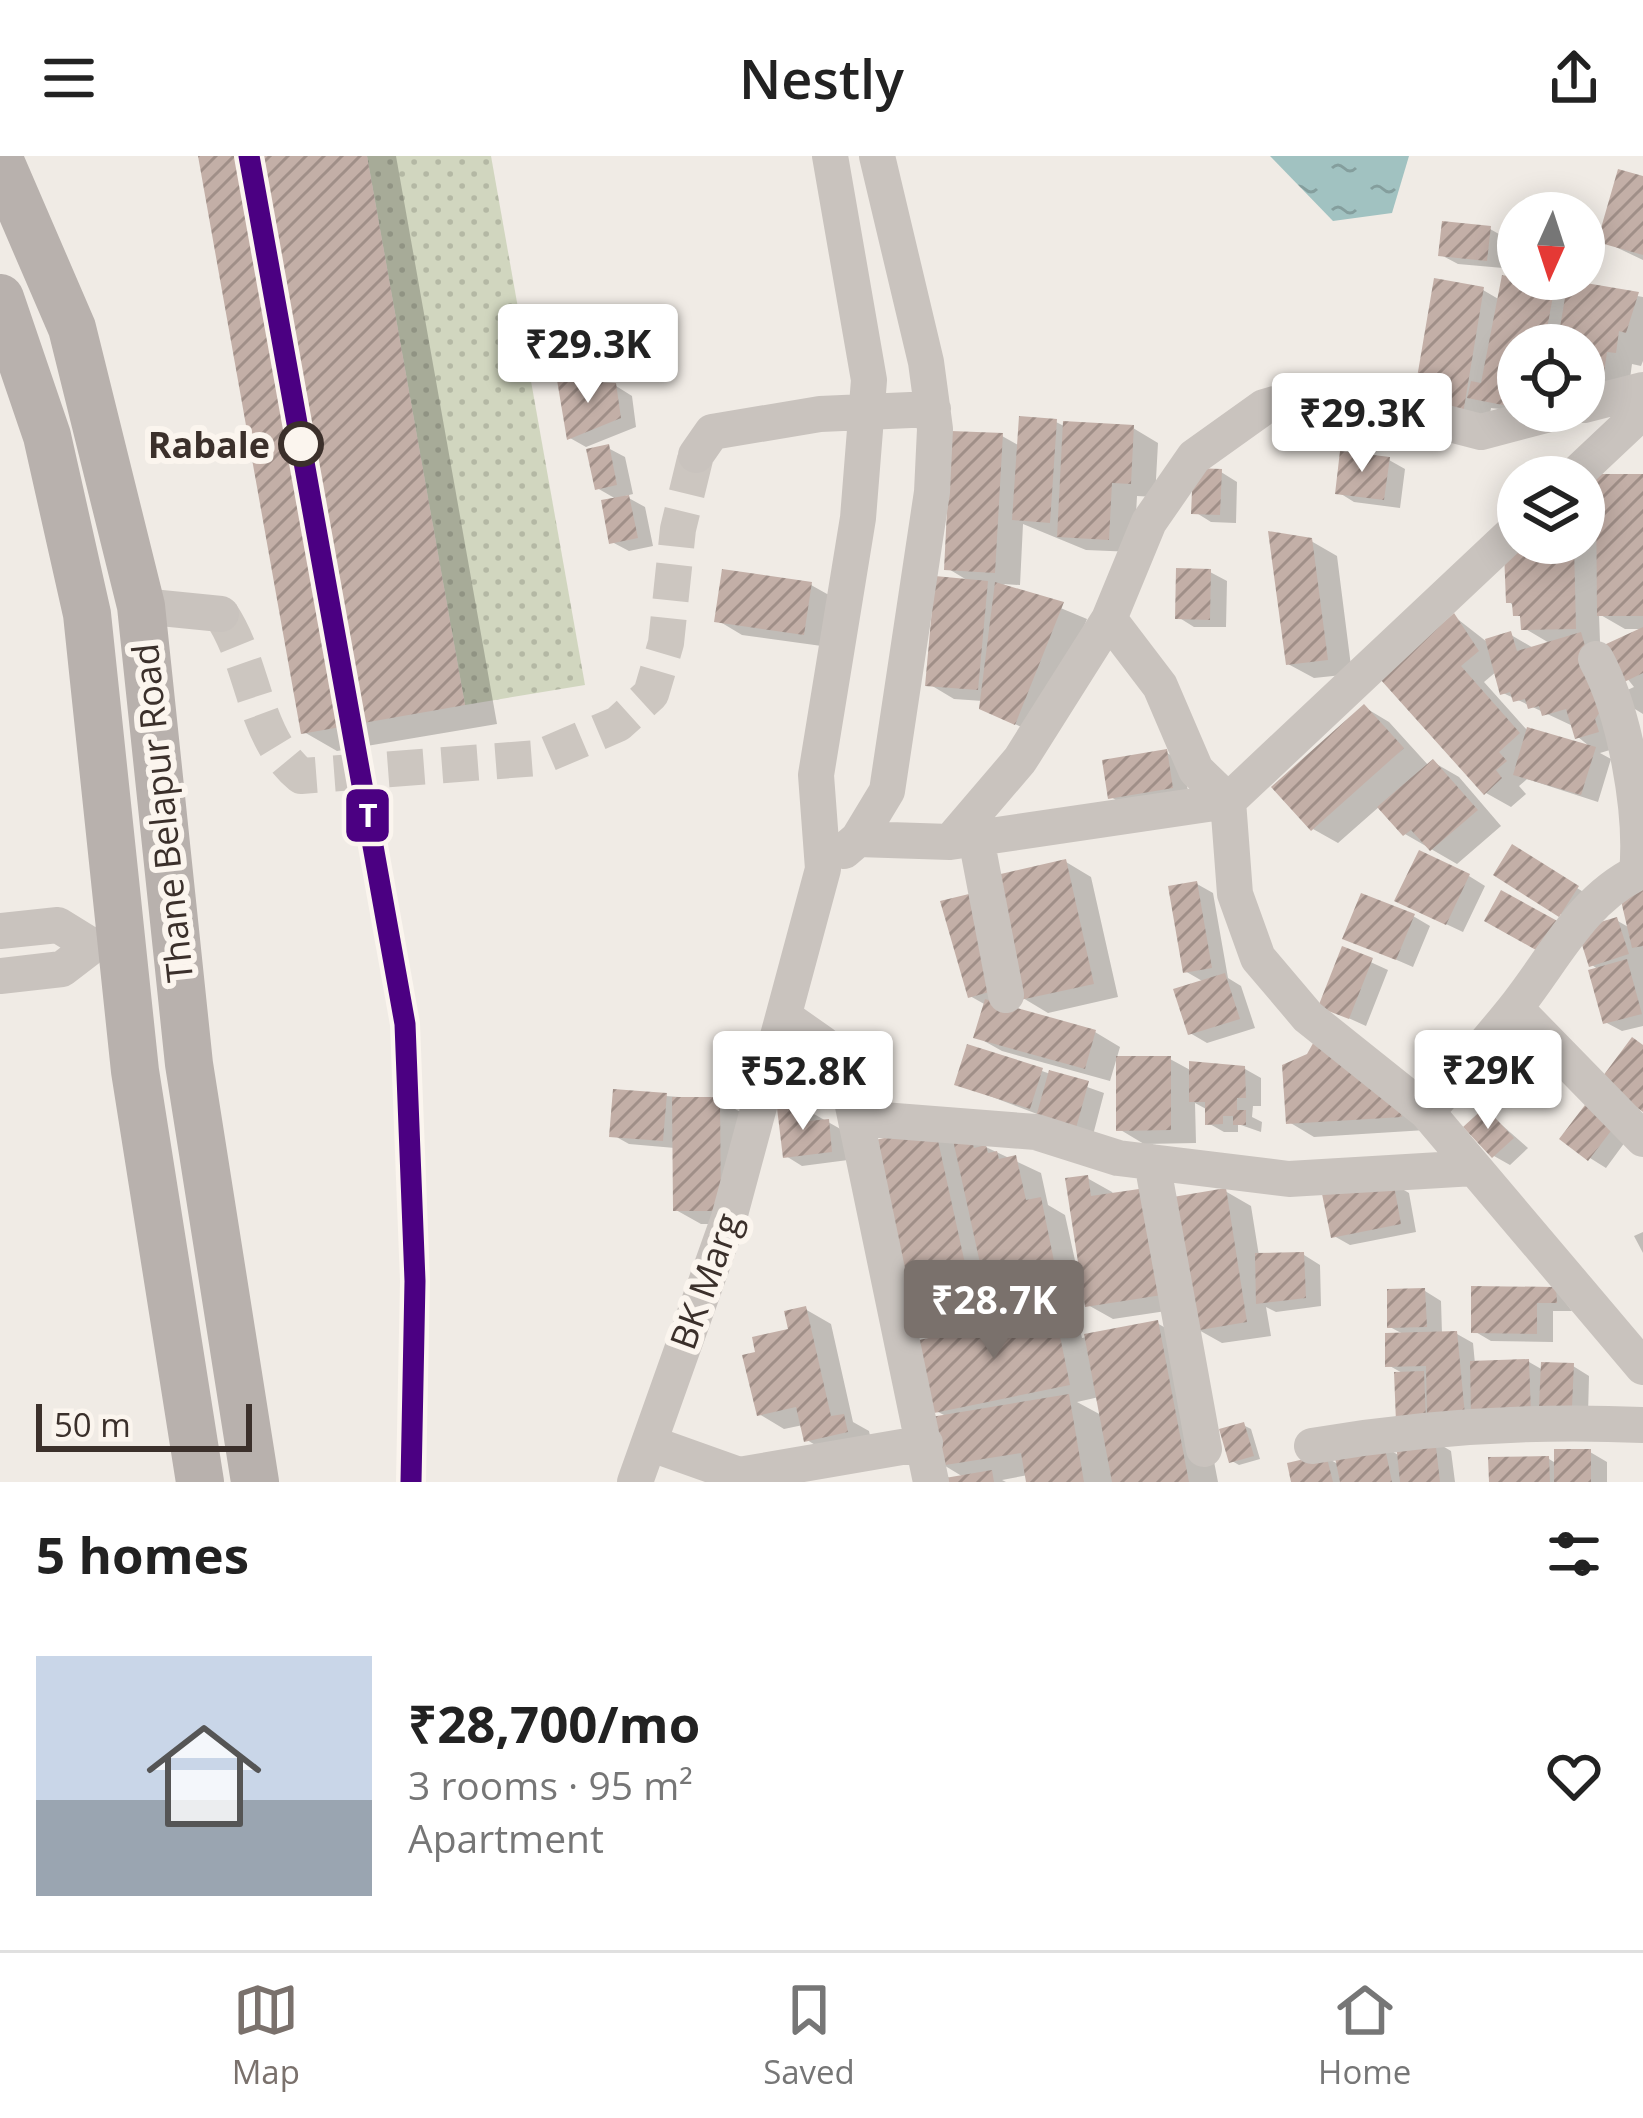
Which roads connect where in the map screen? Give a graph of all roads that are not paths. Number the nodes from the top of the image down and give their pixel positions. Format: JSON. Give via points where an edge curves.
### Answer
{"nodes":[{"id":1,"x":830,"y":156,"type":"edge"},
{"id":2,"x":877,"y":156,"type":"edge"},
{"id":3,"x":0,"y":161,"type":"edge"},
{"id":4,"x":0,"y":298,"type":"edge"},
{"id":5,"x":1643,"y":389,"type":"edge"},
{"id":6,"x":1605,"y":399,"type":"edge"},
{"id":7,"x":933,"y":409,"type":"junction"},
{"id":8,"x":1643,"y":411,"type":"edge"},
{"id":9,"x":866,"y":413,"type":"junction"},
{"id":10,"x":1497,"y":428,"type":"edge"},
{"id":11,"x":696,"y":455,"type":"dead end"},
{"id":12,"x":1595,"y":456,"type":"edge"},
{"id":13,"x":1497,"y":548,"type":"edge"},
{"id":14,"x":141,"y":606,"type":"junction"},
{"id":15,"x":221,"y":614,"type":"dead end"},
{"id":16,"x":1109,"y":619,"type":"junction"},
{"id":17,"x":1596,"y":658,"type":"dead end"},
{"id":18,"x":1228,"y":801,"type":"junction"},
{"id":19,"x":858,"y":839,"type":"junction"},
{"id":20,"x":963,"y":840,"type":"junction"},
{"id":21,"x":823,"y":869,"type":"junction"},
{"id":22,"x":0,"y":931,"type":"edge"},
{"id":23,"x":105,"y":943,"type":"junction"},
{"id":24,"x":0,"y":976,"type":"edge"},
{"id":25,"x":1006,"y":995,"type":"dead end"},
{"id":26,"x":1515,"y":1008,"type":"junction"},
{"id":27,"x":786,"y":1018,"type":"junction"},
{"id":28,"x":1427,"y":1112,"type":"junction"},
{"id":29,"x":857,"y":1118,"type":"junction"},
{"id":30,"x":1643,"y":1139,"type":"edge"},
{"id":31,"x":1153,"y":1162,"type":"junction"},
{"id":32,"x":1474,"y":1168,"type":"junction"},
{"id":33,"x":1643,"y":1367,"type":"edge"},
{"id":34,"x":1643,"y":1424,"type":"edge"},
{"id":35,"x":925,"y":1443,"type":"junction"},
{"id":36,"x":652,"y":1444,"type":"junction"},
{"id":37,"x":1312,"y":1446,"type":"dead end"},
{"id":38,"x":1204,"y":1449,"type":"dead end"},
{"id":39,"x":200,"y":1482,"type":"edge"},
{"id":40,"x":255,"y":1482,"type":"edge"},
{"id":41,"x":634,"y":1482,"type":"edge"},
{"id":42,"x":931,"y":1482,"type":"edge"}],
"edges":[{"from":1,"to":9,"type":"street","name":"BK Marg","via":[[868,380]]},
{"from":2,"to":7,"type":"street"},
{"from":3,"to":14,"type":"main road","name":"Thane Belapur Road","via":[[72,328]]},
{"from":4,"to":23,"type":"main road","name":"Thane Belapur Road","via":[[47,436],[87,614]]},
{"from":5,"to":6,"type":"street"},
{"from":7,"to":9,"type":"street"},
{"from":7,"to":19,"type":"street","via":[[932,492],[887,791]]},
{"from":8,"to":12,"type":"street"},
{"from":9,"to":11,"type":"street","via":[[712,432]]},
{"from":9,"to":21,"type":"street","name":"BK Marg","via":[[858,518],[816,776]]},
{"from":10,"to":16,"type":"street","via":[[1481,432],[1322,391],[1264,407],[1193,457],[1149,522]]},
{"from":13,"to":18,"type":"street"},
{"from":14,"to":15,"type":"street"},
{"from":14,"to":40,"type":"main road","name":"Thane Belapur Road","via":[[188,1064]]},
{"from":16,"to":18,"type":"street","via":[[1160,686],[1196,770]]},
{"from":16,"to":20,"type":"street"},
{"from":17,"to":26,"type":"street","via":[[1618,700],[1641,848],[1637,873],[1587,909]]},
{"from":18,"to":20,"type":"street"},
{"from":18,"to":28,"type":"street","via":[[1235,894],[1258,958],[1308,1017]]},
{"from":19,"to":20,"type":"street"},
{"from":19,"to":21,"type":"street"},
{"from":20,"to":25,"type":"street"},
{"from":21,"to":27,"type":"street","name":"BK Marg"},
{"from":22,"to":23,"type":"street","via":[[58,925]]},
{"from":23,"to":24,"type":"street","via":[[62,969]]},
{"from":23,"to":39,"type":"main road","name":"Thane Belapur Road"},
{"from":26,"to":28,"type":"street"},
{"from":26,"to":30,"type":"street"},
{"from":27,"to":29,"type":"street","via":[[823,1044],[847,1077]]},
{"from":27,"to":36,"type":"street","name":"BK Marg"},
{"from":28,"to":32,"type":"street"},
{"from":29,"to":31,"type":"street","via":[[1036,1132]]},
{"from":29,"to":35,"type":"street"},
{"from":31,"to":32,"type":"street","via":[[1288,1179]]},
{"from":31,"to":38,"type":"street"},
{"from":32,"to":33,"type":"street"},
{"from":34,"to":37,"type":"street","via":[[1408,1430]]},
{"from":35,"to":36,"type":"street","via":[[739,1475]]},
{"from":35,"to":42,"type":"street"},
{"from":36,"to":41,"type":"street","name":"BK Marg"}]}
